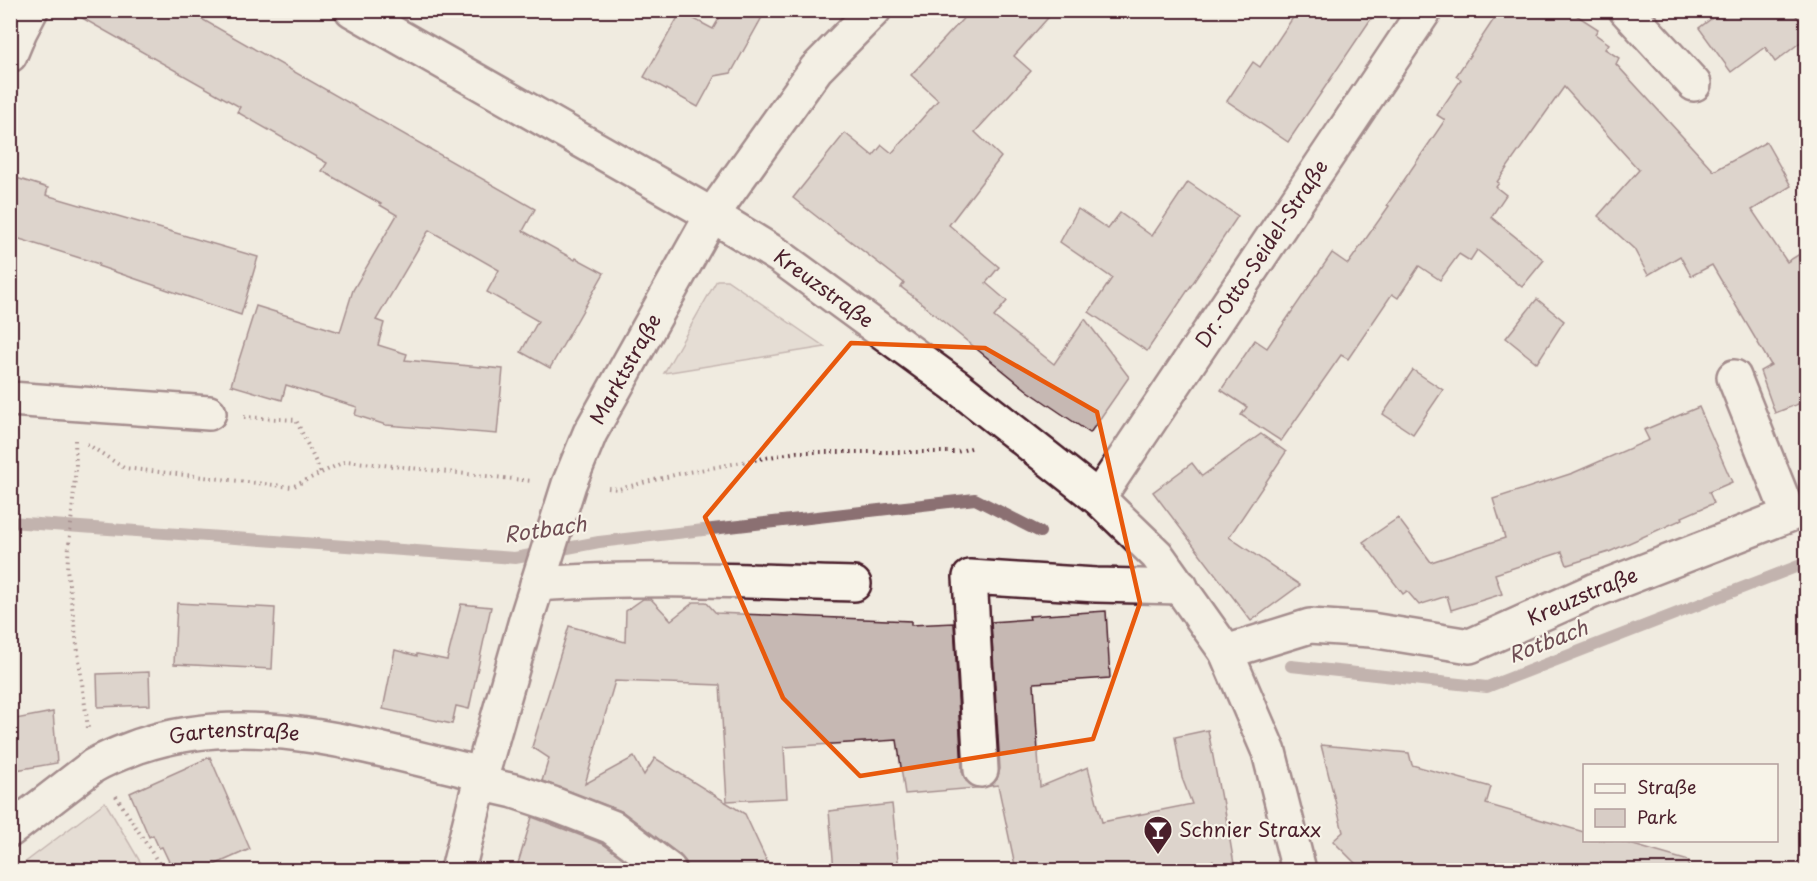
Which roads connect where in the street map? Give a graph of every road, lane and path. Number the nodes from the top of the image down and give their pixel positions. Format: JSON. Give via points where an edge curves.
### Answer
{"nodes":[{"id":1,"x":31,"y":10,"type":"edge"},
{"id":2,"x":352,"y":10,"type":"edge"},
{"id":3,"x":874,"y":10,"type":"edge"},
{"id":4,"x":1425,"y":10,"type":"edge"},
{"id":5,"x":1626,"y":10,"type":"edge"},
{"id":6,"x":10,"y":55,"type":"edge"},
{"id":7,"x":1694,"y":84,"type":"dead end"},
{"id":8,"x":711,"y":215,"type":"junction"},
{"id":9,"x":1734,"y":377,"type":"dead end"},
{"id":10,"x":10,"y":399,"type":"edge"},
{"id":11,"x":225,"y":415,"type":"joint"},
{"id":12,"x":1018,"y":433,"type":"junction"},
{"id":13,"x":321,"y":473,"type":"junction"},
{"id":14,"x":566,"y":497,"type":"junction"},
{"id":15,"x":1098,"y":498,"type":"junction"},
{"id":16,"x":539,"y":578,"type":"junction"},
{"id":17,"x":854,"y":584,"type":"dead end"},
{"id":18,"x":1180,"y":587,"type":"junction"},
{"id":19,"x":1226,"y":652,"type":"junction"},
{"id":20,"x":93,"y":766,"type":"junction"},
{"id":21,"x":981,"y":770,"type":"dead end"},
{"id":22,"x":481,"y":779,"type":"junction"},
{"id":23,"x":10,"y":830,"type":"edge"},
{"id":24,"x":163,"y":870,"type":"edge"},
{"id":25,"x":458,"y":870,"type":"edge"},
{"id":26,"x":669,"y":870,"type":"edge"},
{"id":27,"x":1299,"y":870,"type":"edge"}],
"edges":[{"from":1,"to":6,"type":"street"},
{"from":2,"to":8,"type":"street","name":"Kreuzstraße"},
{"from":3,"to":8,"type":"street","name":"Marktstraße","via":[[816,69]]},
{"from":4,"to":15,"type":"street","name":"Dr.-Otto-Seidel-Straße"},
{"from":5,"to":7,"type":"street"},
{"from":8,"to":12,"type":"street","name":"Kreuzstraße","via":[[780,256]]},
{"from":8,"to":14,"type":"street","name":"Marktstraße","via":[[590,433]]},
{"from":9,"to":19,"type":"street","name":"Kreuzstraße","via":[[1789,515],[1593,591],[1470,646],[1371,630],[1310,626]]},
{"from":10,"to":11,"type":"street"},
{"from":11,"to":13,"type":"path","via":[[296,420]]},
{"from":12,"to":14,"type":"path","via":[[957,452],[797,452]]},
{"from":12,"to":15,"type":"street","name":"Kreuzstraße"},
{"from":13,"to":14,"type":"path","via":[[346,461]]},
{"from":13,"to":20,"type":"path","via":[[292,487],[124,468],[75,436],[67,569]]},
{"from":14,"to":16,"type":"street","name":"Marktstraße"},
{"from":15,"to":18,"type":"street","name":"Kreuzstraße","via":[[1157,555]]},
{"from":16,"to":17,"type":"street"},
{"from":16,"to":22,"type":"street","name":"Marktstraße"},
{"from":18,"to":19,"type":"street","name":"Kreuzstraße"},
{"from":18,"to":21,"type":"street","via":[[970,577]]},
{"from":19,"to":27,"type":"street","name":"Kreuzstraße","via":[[1269,752]]},
{"from":20,"to":22,"type":"street","name":"Gartenstraße","via":[[106,758],[186,733],[278,730],[342,740]]},
{"from":20,"to":23,"type":"street","name":"Gartenstraße"},
{"from":20,"to":24,"type":"path"},
{"from":22,"to":25,"type":"street","name":"Marktstraße"},
{"from":22,"to":26,"type":"street","name":"Gartenstraße","via":[[612,827]]}]}
